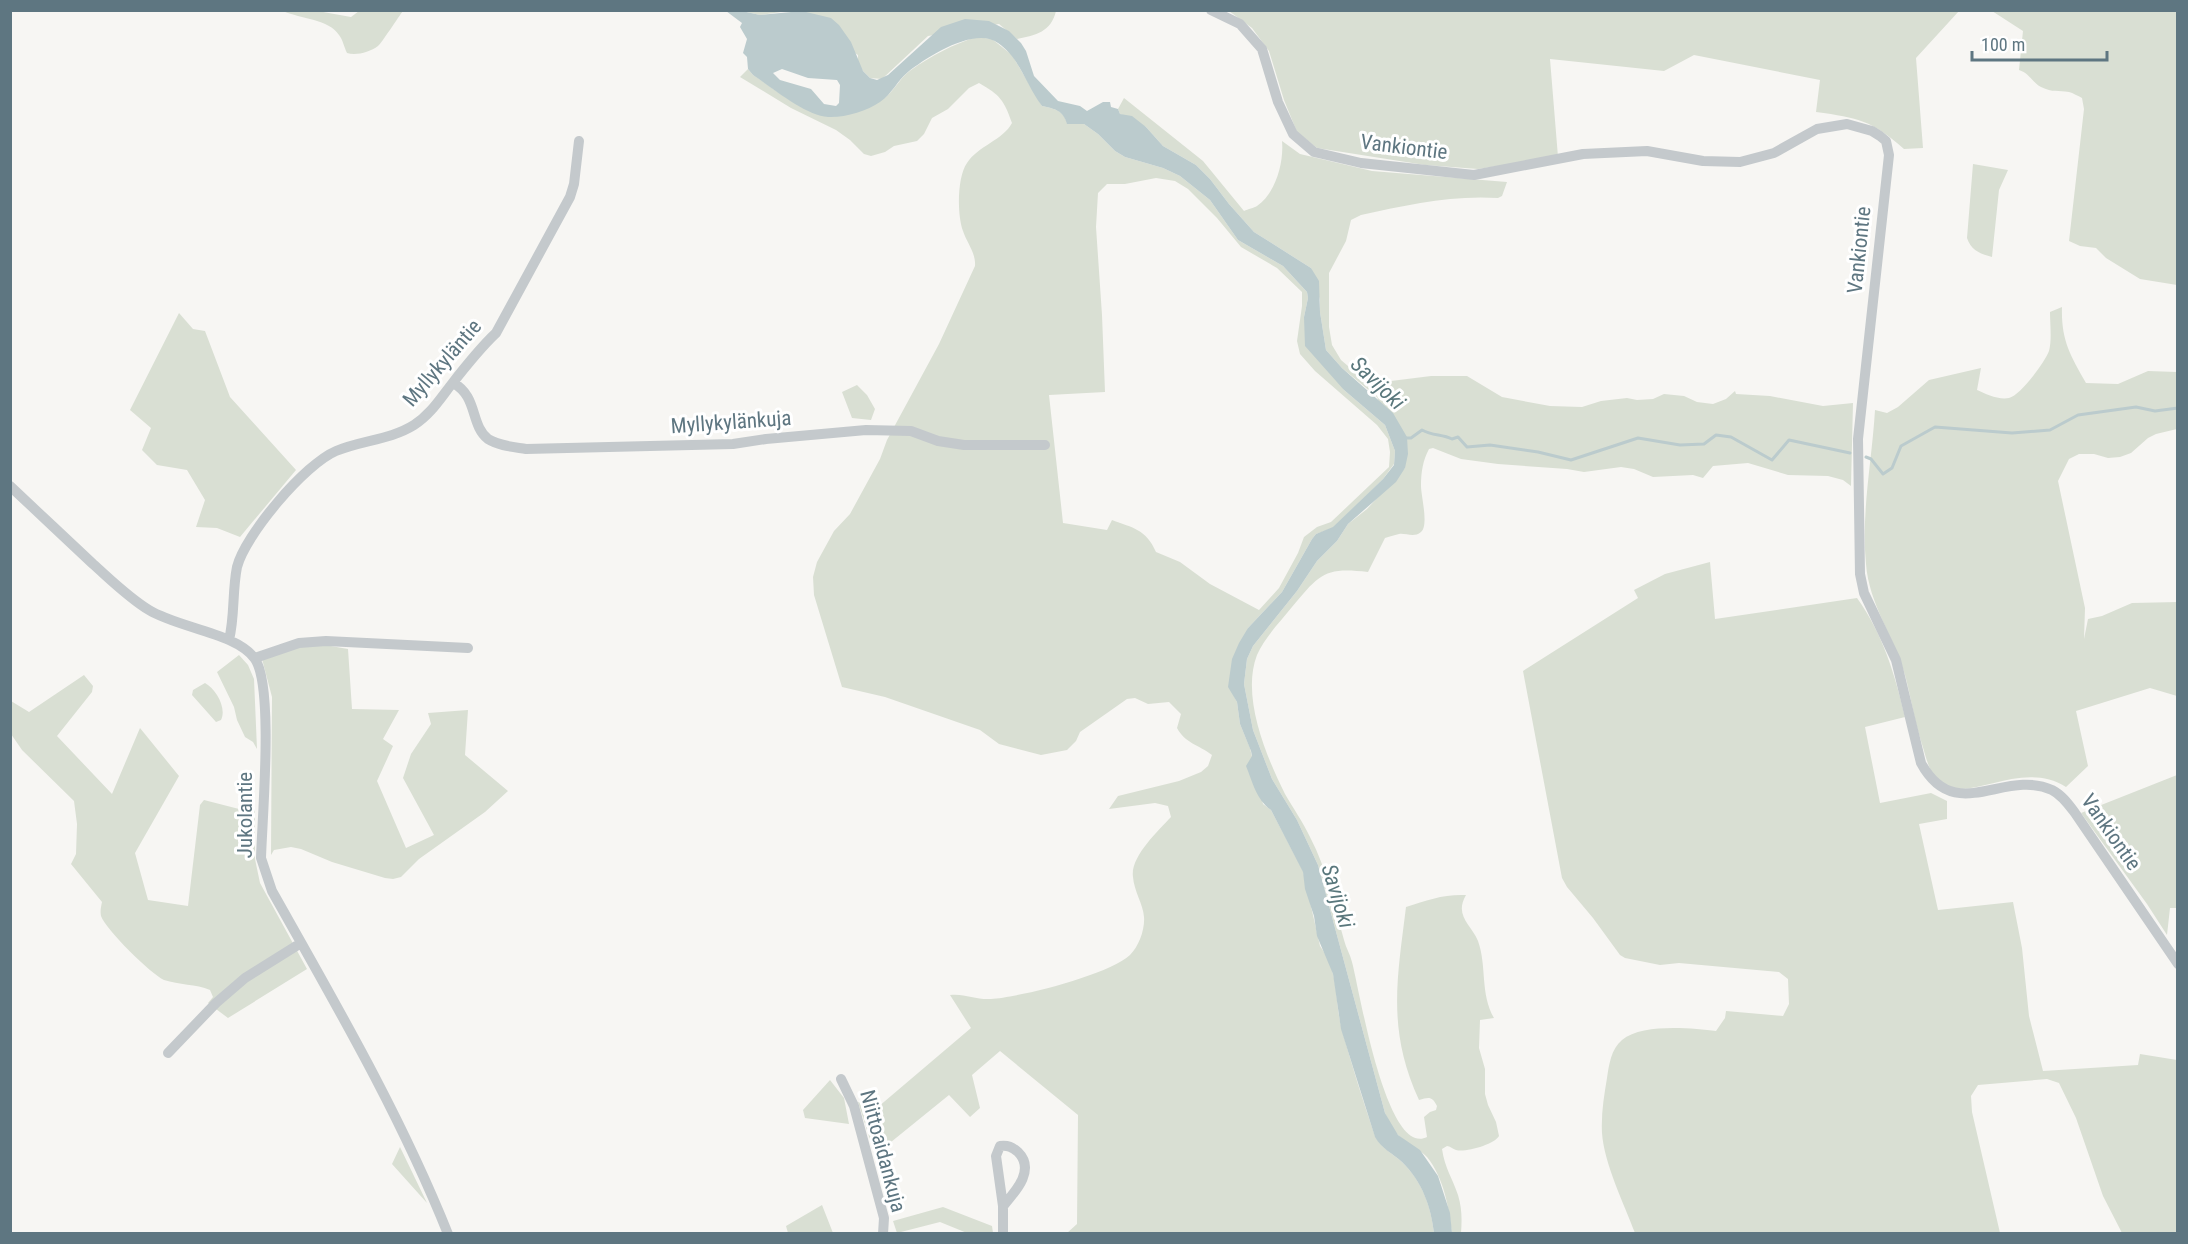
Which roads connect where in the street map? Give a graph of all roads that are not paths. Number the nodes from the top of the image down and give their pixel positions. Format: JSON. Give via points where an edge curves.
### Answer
{"nodes":[{"id":1,"x":1211,"y":10,"type":"edge"},
{"id":2,"x":579,"y":141,"type":"dead end"},
{"id":3,"x":453,"y":383,"type":"junction"},
{"id":4,"x":1045,"y":445,"type":"dead end"},
{"id":5,"x":10,"y":486,"type":"edge"},
{"id":6,"x":229,"y":640,"type":"junction"},
{"id":7,"x":468,"y":648,"type":"dead end"},
{"id":8,"x":255,"y":658,"type":"junction"},
{"id":9,"x":301,"y":943,"type":"junction"},
{"id":10,"x":2178,"y":964,"type":"edge"},
{"id":11,"x":168,"y":1053,"type":"dead end"},
{"id":12,"x":840,"y":1079,"type":"dead end"},
{"id":13,"x":1003,"y":1206,"type":"junction"},
{"id":14,"x":448,"y":1233,"type":"edge"},
{"id":15,"x":883,"y":1233,"type":"edge"},
{"id":16,"x":1004,"y":1233,"type":"edge"}],
"edges":[{"from":1,"to":10,"type":"street","name":"Vankiontie","via":[[1240,24],[1262,49],[1278,102],[1293,134],[1314,152],[1360,163],[1474,175],[1583,154],[1647,151],[1703,161],[1740,162],[1774,153],[1817,129],[1847,124],[1872,131],[1886,141],[1889,155],[1858,439],[1860,574],[1864,593],[1896,660],[1921,763],[1928,776],[1949,792],[1962,794],[2026,785],[2054,791],[2075,813]]},
{"from":2,"to":3,"type":"street","name":"Myllykyläntie","via":[[574,184],[564,211],[496,333]]},
{"from":3,"to":4,"type":"street","name":"Myllykylänkuja","via":[[466,394],[481,432],[489,440],[526,450],[733,444],[867,430],[911,431],[938,441],[964,444]]},
{"from":3,"to":6,"type":"street","name":"Myllykyläntie","via":[[415,425],[336,451],[298,480],[244,550],[235,579],[234,623]]},
{"from":5,"to":6,"type":"street","via":[[149,610]]},
{"from":6,"to":8,"type":"street"},
{"from":7,"to":8,"type":"street","via":[[326,641],[299,643]]},
{"from":8,"to":9,"type":"street","name":"Jukolantie","via":[[265,715],[261,858],[272,891]]},
{"from":9,"to":11,"type":"street","via":[[245,978]]},
{"from":9,"to":14,"type":"street","name":"Jukolantie","via":[[348,1025],[428,1184]]},
{"from":12,"to":15,"type":"street","name":"Niittoaidankuja","via":[[854,1106],[884,1218]]},
{"from":13,"to":13,"type":"street","via":[[1021,1184],[1024,1172],[1024,1159],[1007,1145],[1000,1146],[996,1156]]},
{"from":13,"to":16,"type":"street"}]}
